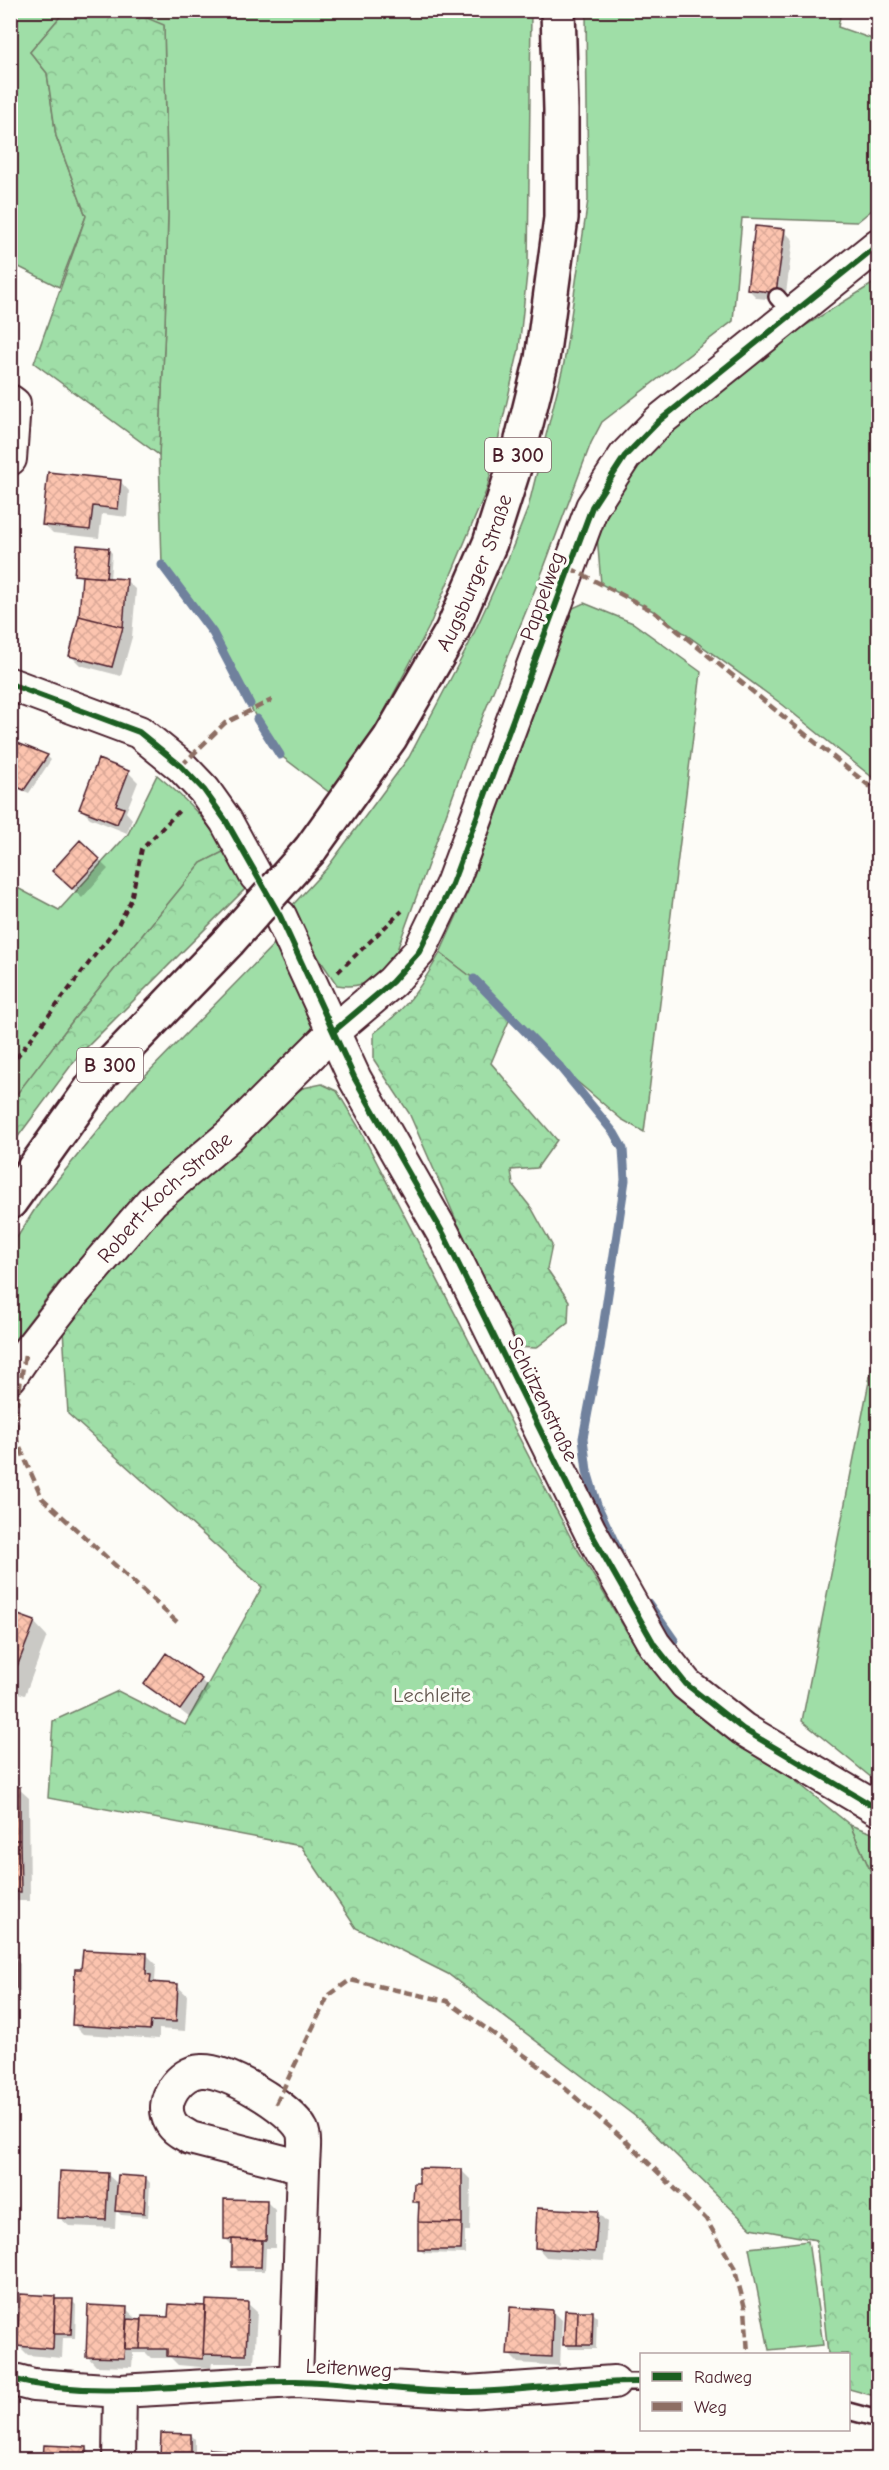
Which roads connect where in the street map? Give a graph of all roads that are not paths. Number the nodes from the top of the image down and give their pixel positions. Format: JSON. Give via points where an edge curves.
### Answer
{"nodes":[{"id":1,"x":558,"y":10,"type":"edge"},
{"id":2,"x":879,"y":245,"type":"edge"},
{"id":3,"x":10,"y":401,"type":"edge"},
{"id":4,"x":10,"y":459,"type":"edge"},
{"id":5,"x":10,"y":684,"type":"edge"},
{"id":6,"x":256,"y":876,"type":"dead end"},
{"id":7,"x":280,"y":916,"type":"dead end"},
{"id":8,"x":334,"y":1031,"type":"junction"},
{"id":9,"x":10,"y":1202,"type":"edge"},
{"id":10,"x":10,"y":1377,"type":"edge"},
{"id":11,"x":879,"y":1809,"type":"edge"},
{"id":12,"x":303,"y":2167,"type":"dead end"},
{"id":13,"x":10,"y":2379,"type":"edge"},
{"id":14,"x":296,"y":2381,"type":"junction"},
{"id":15,"x":628,"y":2382,"type":"edge"},
{"id":16,"x":120,"y":2391,"type":"junction"},
{"id":17,"x":850,"y":2411,"type":"edge"},
{"id":18,"x":879,"y":2420,"type":"edge"},
{"id":19,"x":118,"y":2460,"type":"edge"}],
"edges":[{"from":1,"to":9,"type":"main road","name":"Augsburger Straße","number":"B 300","bridge":true,"via":[[561,218],[542,359],[519,452],[490,543],[452,631],[390,738],[310,850],[103,1072]]},
{"from":2,"to":8,"type":"street","name":"Pappelweg","via":[[784,305],[625,456],[592,507],[452,884],[419,952],[392,982]]},
{"from":3,"to":4,"type":"street","via":[[14,404]]},
{"from":5,"to":6,"type":"street","via":[[139,732],[201,788],[226,821]]},
{"from":7,"to":8,"type":"street","name":"Schützenstraße"},
{"from":8,"to":10,"type":"street","name":"Robert-Koch-Straße","via":[[230,1135],[152,1201],[75,1291]]},
{"from":8,"to":11,"type":"street","name":"Schützenstraße","via":[[355,1079],[444,1235],[590,1531],[654,1644],[686,1684],[743,1729]]},
{"from":12,"to":14,"type":"street"},
{"from":13,"to":16,"type":"street","name":"Leitenweg","via":[[33,2385]]},
{"from":14,"to":15,"type":"street","name":"Leitenweg","via":[[468,2392]]},
{"from":14,"to":16,"type":"street","name":"Leitenweg"},
{"from":16,"to":19,"type":"street"},
{"from":17,"to":18,"type":"lane"}]}
